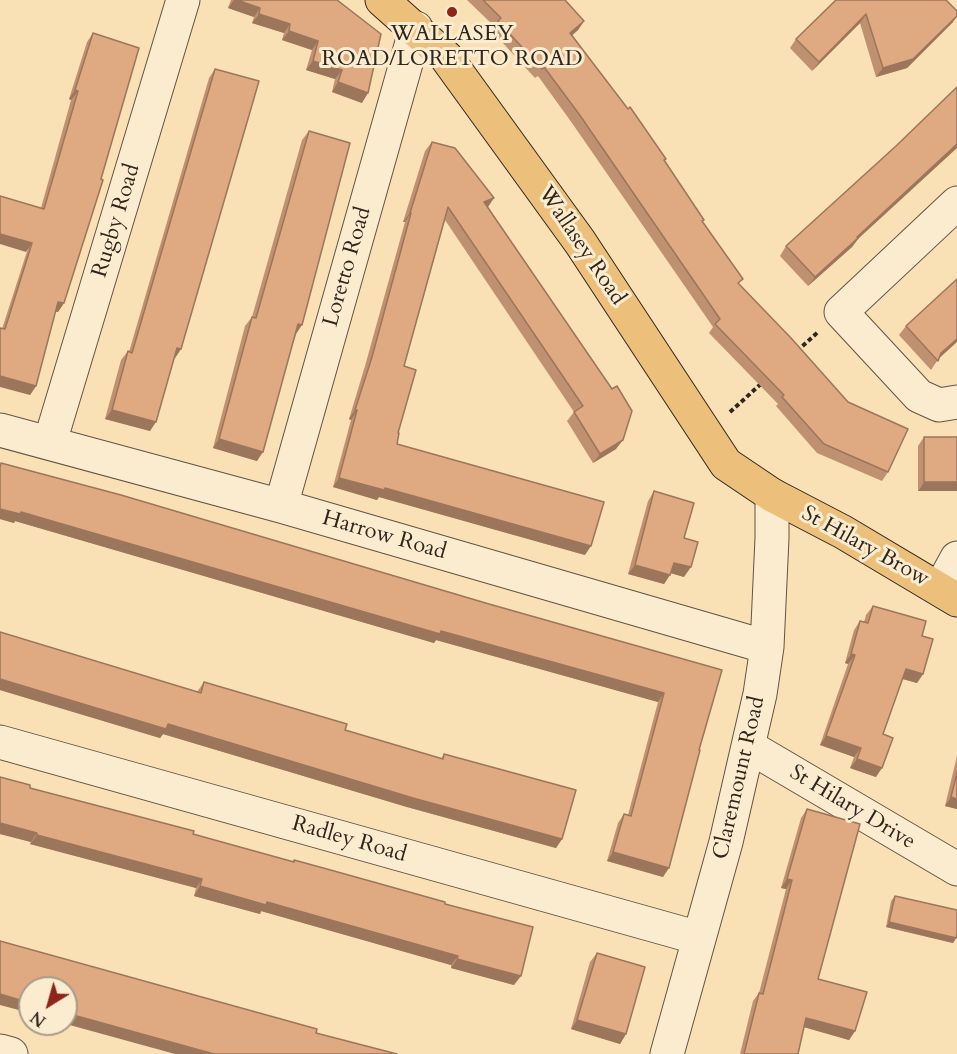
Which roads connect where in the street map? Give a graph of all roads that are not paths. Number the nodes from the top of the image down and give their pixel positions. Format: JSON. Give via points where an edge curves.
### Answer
{"nodes":[{"id":1,"x":183,"y":0,"type":"edge"},
{"id":2,"x":382,"y":0,"type":"edge"},
{"id":3,"x":416,"y":28,"type":"junction"},
{"id":4,"x":957,"y":203,"type":"edge"},
{"id":5,"x":957,"y":402,"type":"edge"},
{"id":6,"x":0,"y":430,"type":"edge"},
{"id":7,"x":50,"y":442,"type":"junction"},
{"id":8,"x":772,"y":495,"type":"junction"},
{"id":9,"x":281,"y":506,"type":"junction"},
{"id":10,"x":957,"y":558,"type":"edge"},
{"id":11,"x":949,"y":594,"type":"edge"},
{"id":12,"x":767,"y":647,"type":"junction"},
{"id":13,"x":0,"y":742,"type":"edge"},
{"id":14,"x":748,"y":746,"type":"junction"},
{"id":15,"x":957,"y":869,"type":"edge"},
{"id":16,"x":699,"y":938,"type":"junction"},
{"id":17,"x":0,"y":1051,"type":"edge"},
{"id":18,"x":11,"y":1054,"type":"edge"},
{"id":19,"x":667,"y":1054,"type":"edge"}],
"edges":[{"from":1,"to":7,"type":"street","name":"Rugby Road"},
{"from":2,"to":3,"type":"main road","name":"Wallasey Road"},
{"from":3,"to":8,"type":"main road","name":"Wallasey Road","via":[[446,57],[580,243],[726,464]]},
{"from":3,"to":9,"type":"street","name":"Loretto Road"},
{"from":4,"to":5,"type":"street","via":[[841,312],[919,396],[939,405]]},
{"from":6,"to":7,"type":"street","name":"Harrow Road"},
{"from":7,"to":9,"type":"street","name":"Harrow Road"},
{"from":8,"to":11,"type":"main road","name":"St Hilary Brow"},
{"from":8,"to":12,"type":"street","name":"Claremount Road"},
{"from":9,"to":12,"type":"street","name":"Harrow Road"},
{"from":10,"to":11,"type":"street"},
{"from":12,"to":14,"type":"street","name":"Claremount Road"},
{"from":13,"to":16,"type":"street","name":"Radley Road"},
{"from":14,"to":15,"type":"street","name":"St Hilary Drive"},
{"from":14,"to":16,"type":"street","name":"Claremount Road"},
{"from":16,"to":19,"type":"street","name":"Claremount Road"},
{"from":17,"to":18,"type":"street"}]}
